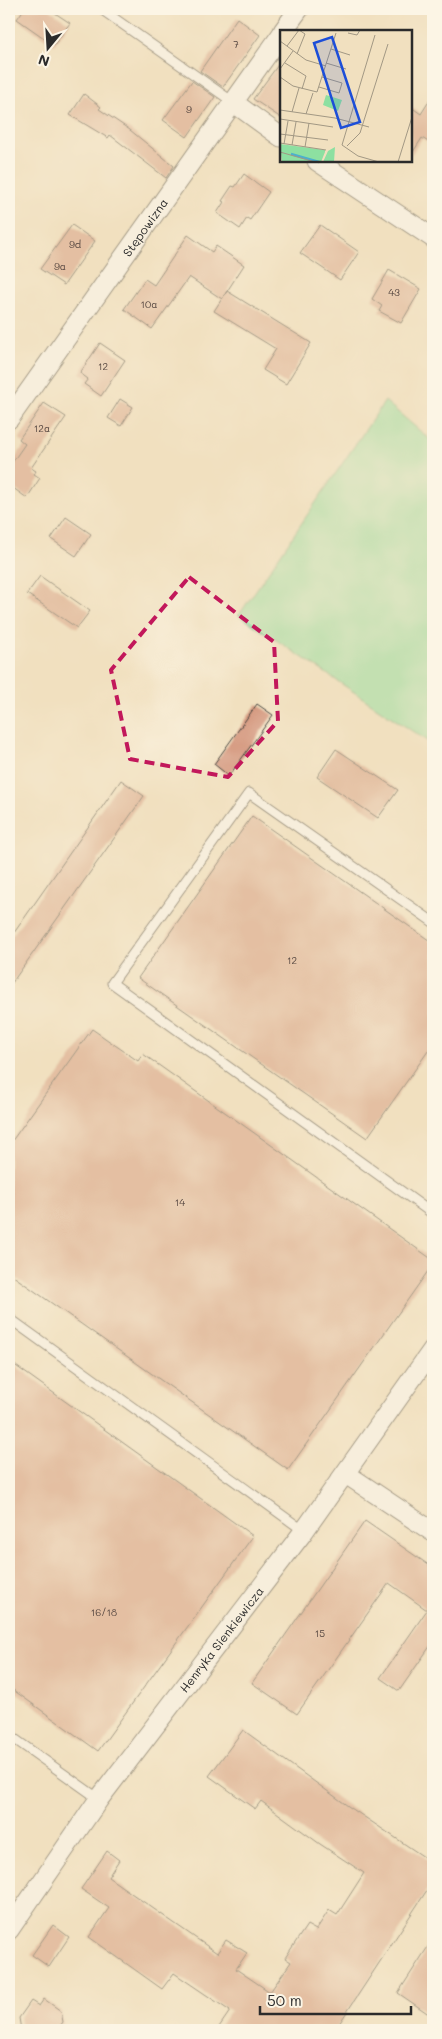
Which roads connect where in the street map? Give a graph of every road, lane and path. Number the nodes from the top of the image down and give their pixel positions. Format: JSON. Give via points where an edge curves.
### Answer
{"nodes":[{"id":1,"x":101,"y":9,"type":"edge"},
{"id":2,"x":299,"y":9,"type":"edge"},
{"id":3,"x":284,"y":30,"type":"edge"},
{"id":4,"x":280,"y":36,"type":"edge"},
{"id":5,"x":233,"y":102,"type":"junction"},
{"id":6,"x":280,"y":136,"type":"edge"},
{"id":7,"x":319,"y":162,"type":"edge"},
{"id":8,"x":433,"y":238,"type":"edge"},
{"id":9,"x":9,"y":419,"type":"edge"},
{"id":10,"x":433,"y":922,"type":"edge"},
{"id":11,"x":433,"y":1214,"type":"edge"},
{"id":12,"x":9,"y":1318,"type":"edge"},
{"id":13,"x":433,"y":1350,"type":"edge"},
{"id":14,"x":346,"y":1474,"type":"junction"},
{"id":15,"x":304,"y":1531,"type":"junction"},
{"id":16,"x":433,"y":1532,"type":"edge"},
{"id":17,"x":9,"y":1735,"type":"edge"},
{"id":18,"x":100,"y":1799,"type":"junction"},
{"id":19,"x":9,"y":1930,"type":"edge"}],
"edges":[{"from":1,"to":5,"type":"lane"},
{"from":2,"to":3,"type":"street"},
{"from":4,"to":5,"type":"street","name":"Stępowizna"},
{"from":5,"to":6,"type":"street"},
{"from":5,"to":9,"type":"street","name":"Stępowizna"},
{"from":7,"to":8,"type":"street"},
{"from":10,"to":11,"type":"lane","via":[[249,793],[112,983]]},
{"from":12,"to":15,"type":"lane"},
{"from":13,"to":14,"type":"street","name":"Henryka Sienkiewicza"},
{"from":14,"to":15,"type":"street","name":"Henryka Sienkiewicza"},
{"from":14,"to":16,"type":"street"},
{"from":15,"to":18,"type":"street","name":"Henryka Sienkiewicza"},
{"from":17,"to":18,"type":"lane"},
{"from":18,"to":19,"type":"street","name":"Henryka Sienkiewicza"}]}
